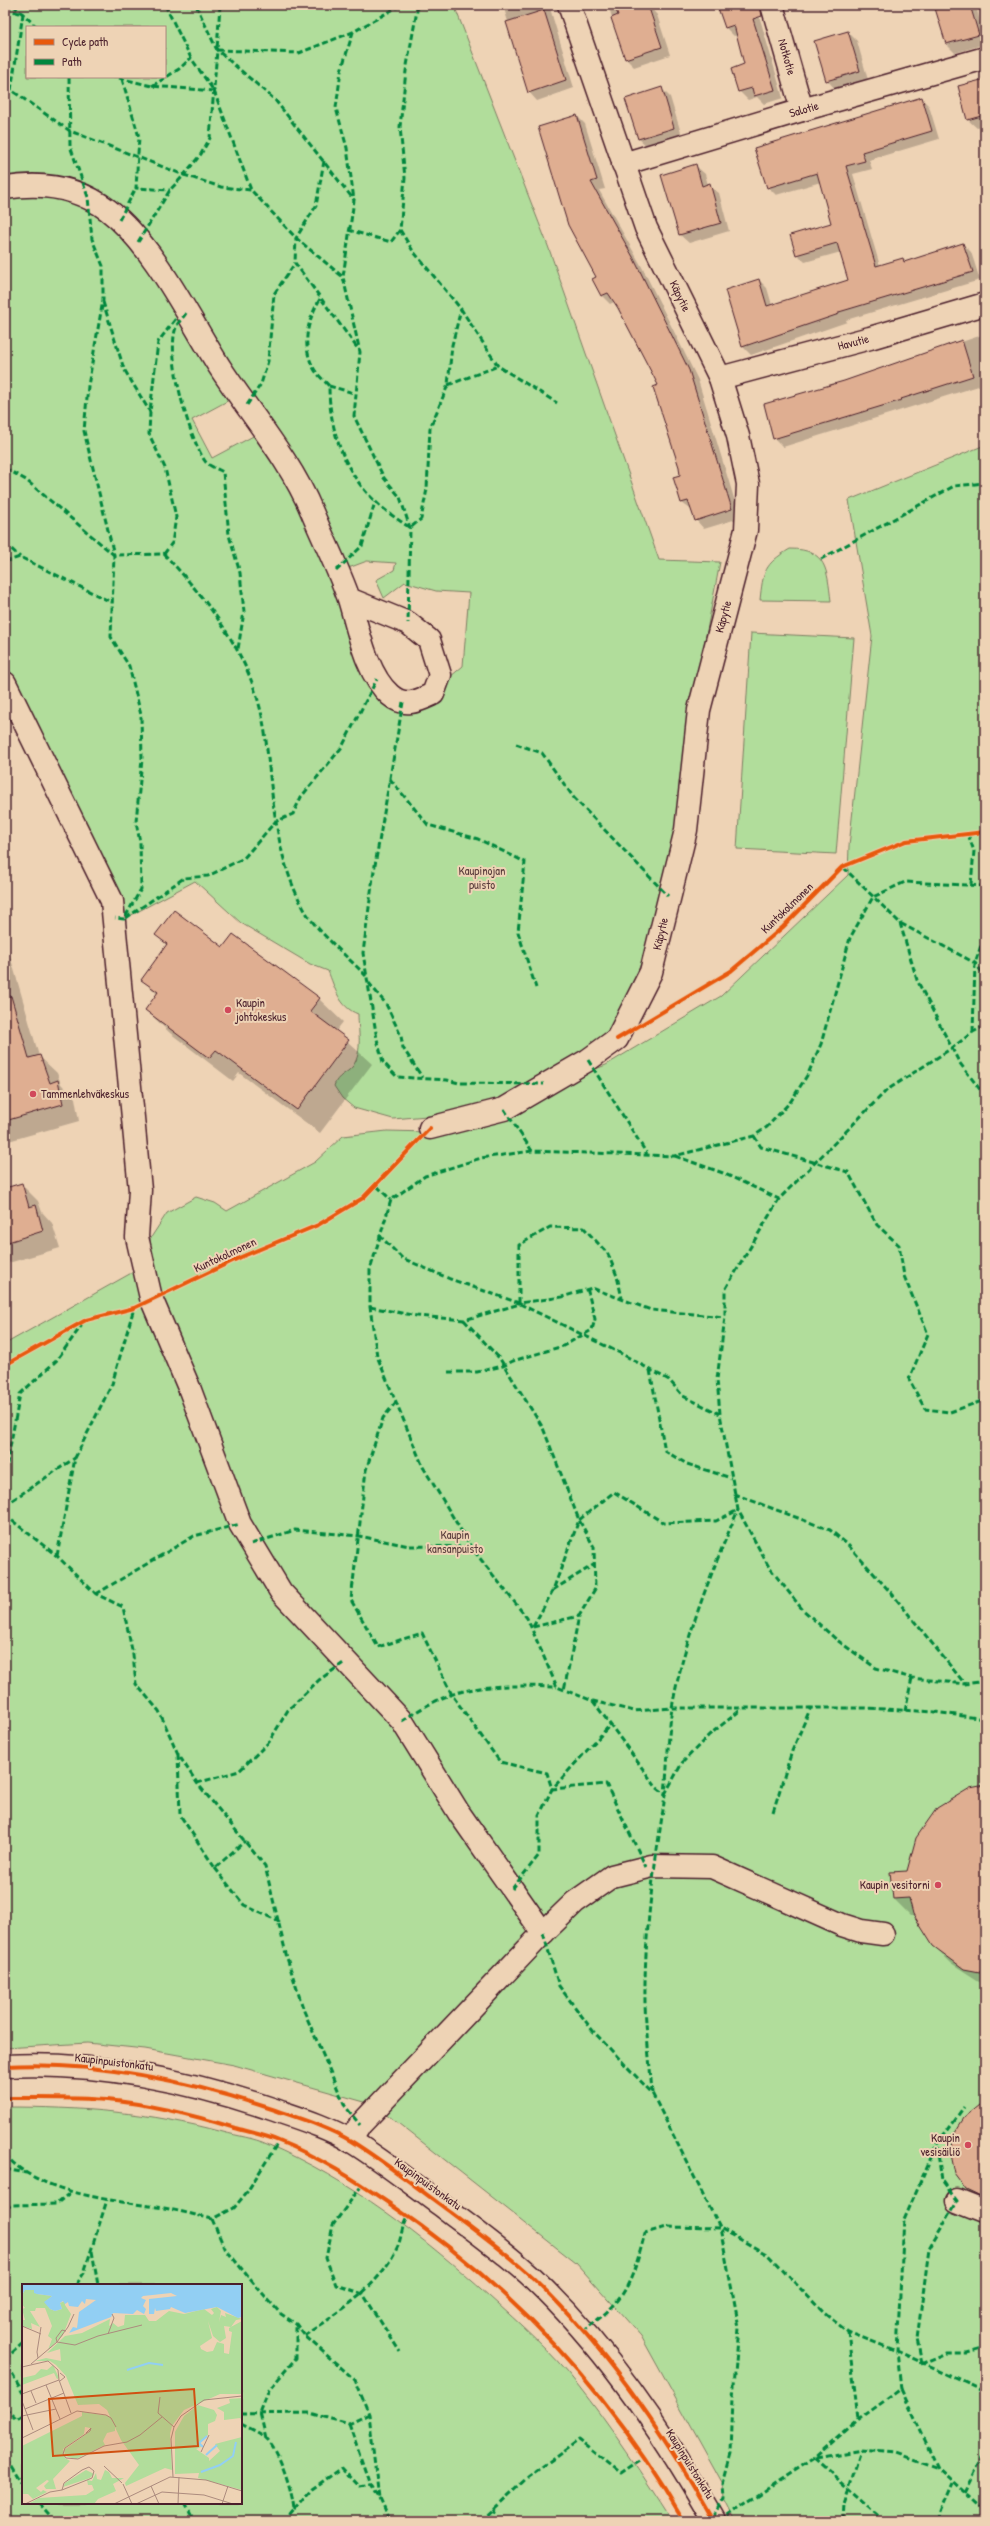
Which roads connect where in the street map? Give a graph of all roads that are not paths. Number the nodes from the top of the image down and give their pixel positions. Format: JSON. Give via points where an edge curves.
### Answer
{"nodes":[{"id":1,"x":569,"y":5,"type":"edge"},
{"id":2,"x":772,"y":5,"type":"edge"},
{"id":3,"x":985,"y":58,"type":"edge"},
{"id":4,"x":802,"y":110,"type":"junction"},
{"id":5,"x":623,"y":164,"type":"junction"},
{"id":6,"x":5,"y":188,"type":"edge"},
{"id":7,"x":985,"y":304,"type":"edge"},
{"id":8,"x":720,"y":378,"type":"junction"},
{"id":9,"x":349,"y":599,"type":"junction"},
{"id":10,"x":5,"y":683,"type":"edge"},
{"id":11,"x":430,"y":1128,"type":"dead end"},
{"id":12,"x":543,"y":1933,"type":"junction"},
{"id":13,"x":882,"y":1934,"type":"dead end"},
{"id":14,"x":5,"y":2066,"type":"edge"},
{"id":15,"x":350,"y":2141,"type":"junction"},
{"id":16,"x":957,"y":2201,"type":"dead end"},
{"id":17,"x":985,"y":2212,"type":"edge"},
{"id":18,"x":714,"y":2521,"type":"edge"}],
"edges":[{"from":1,"to":5,"type":"street","name":"Käpytie"},
{"from":2,"to":4,"type":"street","name":"Notkotie"},
{"from":3,"to":4,"type":"street","name":"Salotie"},
{"from":4,"to":5,"type":"street","name":"Salotie"},
{"from":5,"to":8,"type":"street","name":"Käpytie","via":[[646,228]]},
{"from":6,"to":9,"type":"street","via":[[27,184],[62,187],[88,197],[108,210],[138,242],[158,268],[220,367],[280,454],[310,507]]},
{"from":7,"to":8,"type":"street","name":"Havutie"},
{"from":8,"to":11,"type":"street","name":"Käpytie","via":[[738,436],[748,484],[746,530],[700,710],[686,830],[651,972],[617,1039],[588,1060],[504,1109]]},
{"from":9,"to":9,"type":"street","via":[[357,632],[378,679],[390,695],[412,703],[433,694],[440,675],[429,640],[408,623]]},
{"from":10,"to":12,"type":"street","via":[[112,901],[140,1190],[137,1237],[151,1298],[190,1390],[240,1524],[281,1592],[402,1721],[459,1813]]},
{"from":12,"to":13,"type":"street","via":[[575,1902],[612,1876],[652,1866],[712,1867],[842,1925]]},
{"from":12,"to":15,"type":"street","via":[[360,2125]]},
{"from":14,"to":15,"type":"street","name":"Kaupinpuistonkatu","via":[[86,2067],[145,2074],[230,2095],[290,2115]]},
{"from":15,"to":18,"type":"street","name":"Kaupinpuistonkatu","via":[[478,2233],[533,2278],[616,2371],[664,2440]]},
{"from":16,"to":17,"type":"street"}]}
